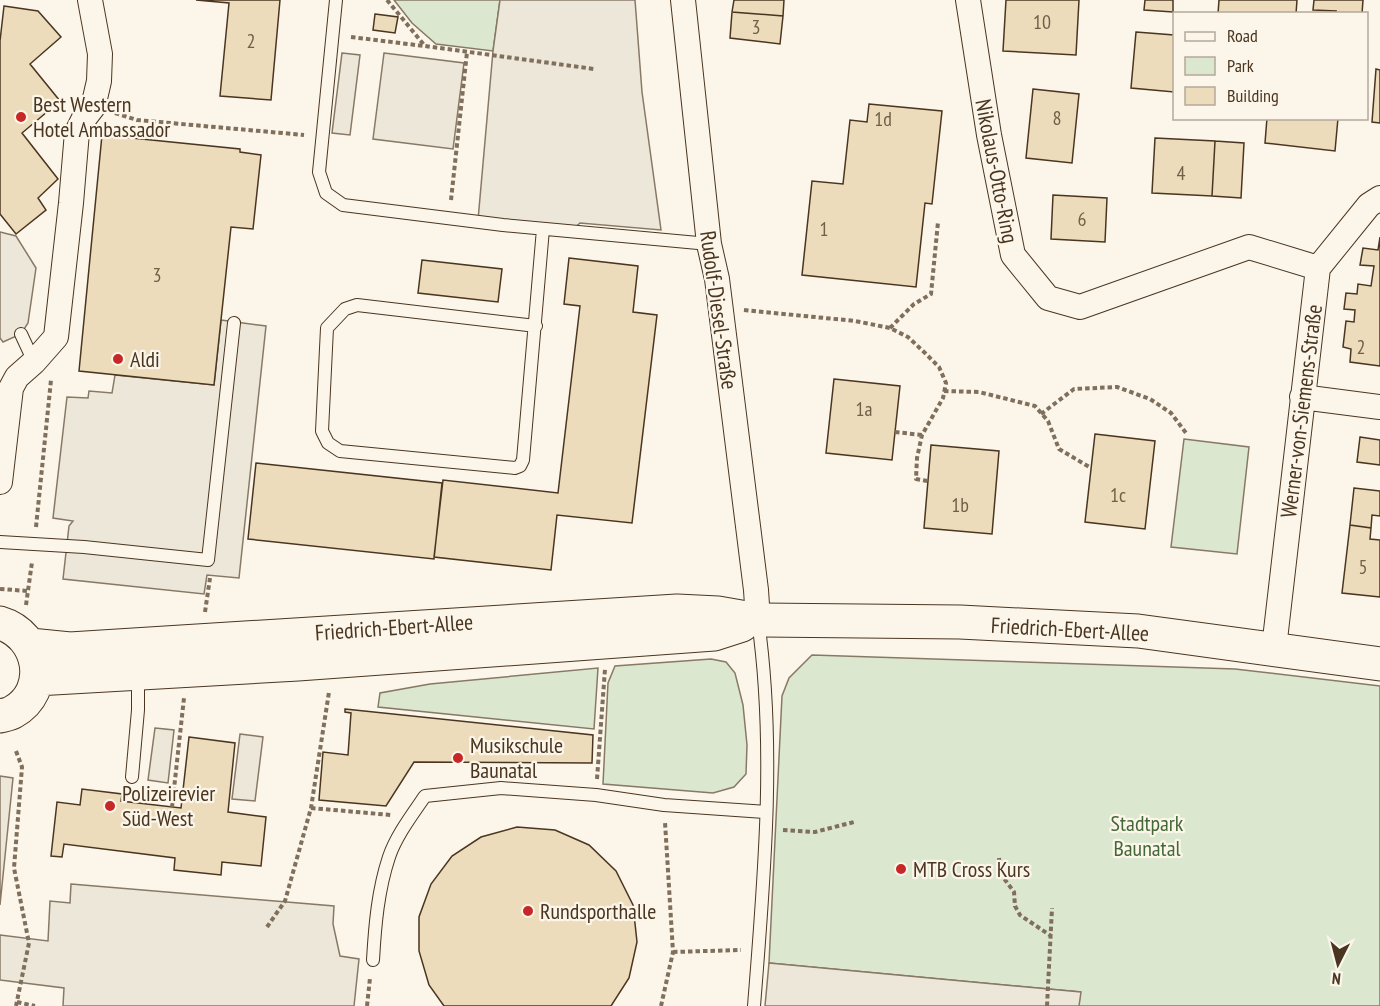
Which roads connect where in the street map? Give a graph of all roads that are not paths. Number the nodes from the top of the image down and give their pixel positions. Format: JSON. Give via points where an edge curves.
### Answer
{"nodes":[{"id":1,"x":90,"y":0,"type":"edge"},
{"id":2,"x":336,"y":0,"type":"edge"},
{"id":3,"x":683,"y":0,"type":"edge"},
{"id":4,"x":968,"y":0,"type":"edge"},
{"id":5,"x":1380,"y":198,"type":"edge"},
{"id":6,"x":543,"y":229,"type":"junction"},
{"id":7,"x":709,"y":244,"type":"junction"},
{"id":8,"x":1318,"y":268,"type":"junction"},
{"id":9,"x":234,"y":323,"type":"dead end"},
{"id":10,"x":536,"y":326,"type":"junction"},
{"id":11,"x":21,"y":334,"type":"dead end"},
{"id":12,"x":34,"y":362,"type":"junction"},
{"id":13,"x":6,"y":388,"type":"edge"},
{"id":14,"x":1302,"y":398,"type":"junction"},
{"id":15,"x":1380,"y":407,"type":"edge"},
{"id":16,"x":0,"y":482,"type":"edge"},
{"id":17,"x":0,"y":542,"type":"edge"},
{"id":18,"x":758,"y":620,"type":"junction"},
{"id":19,"x":0,"y":624,"type":"edge"},
{"id":20,"x":30,"y":645,"type":"junction"},
{"id":21,"x":1274,"y":648,"type":"junction"},
{"id":22,"x":138,"y":659,"type":"junction"},
{"id":23,"x":1380,"y":664,"type":"edge"},
{"id":24,"x":36,"y":679,"type":"junction"},
{"id":25,"x":0,"y":716,"type":"edge"},
{"id":26,"x":132,"y":777,"type":"dead end"},
{"id":27,"x":766,"y":812,"type":"junction"},
{"id":28,"x":373,"y":960,"type":"road end"},
{"id":29,"x":754,"y":1006,"type":"edge"}],
"edges":[{"from":1,"to":12,"type":"street","via":[[100,54],[99,81],[93,107],[77,132],[56,337]]},
{"from":2,"to":6,"type":"lane","via":[[319,172],[326,193],[343,205]]},
{"from":3,"to":7,"type":"street","name":"Rudolf-Diesel-Straße"},
{"from":4,"to":8,"type":"street","name":"Nikolaus-Otto-Ring","via":[[1013,255],[1048,298],[1080,307],[1249,247]]},
{"from":5,"to":8,"type":"street","via":[[1369,205]]},
{"from":6,"to":7,"type":"lane"},
{"from":6,"to":10,"type":"lane"},
{"from":7,"to":18,"type":"street","name":"Rudolf-Diesel-Straße"},
{"from":8,"to":14,"type":"street","name":"Werner-von-Siemens-Straße"},
{"from":9,"to":17,"type":"lane","via":[[208,560]]},
{"from":10,"to":10,"type":"lane","via":[[523,460],[515,468],[340,451],[328,443],[322,431],[327,328],[345,309],[357,304]]},
{"from":11,"to":12,"type":"lane"},
{"from":12,"to":13,"type":"street"},
{"from":13,"to":16,"type":"street"},
{"from":14,"to":15,"type":"street"},
{"from":14,"to":21,"type":"street","name":"Werner-von-Siemens-Straße"},
{"from":18,"to":21,"type":"street","name":"Friedrich-Ebert-Allee","via":[[960,622],[1138,631]]},
{"from":18,"to":22,"type":"street","name":"Friedrich-Ebert-Allee","via":[[677,610]]},
{"from":18,"to":27,"type":"lane","via":[[766,699]]},
{"from":19,"to":20,"type":"street","via":[[12,628]]},
{"from":20,"to":22,"type":"street","name":"Friedrich-Ebert-Allee"},
{"from":20,"to":24,"type":"street","via":[[35,656]]},
{"from":21,"to":23,"type":"street","name":"Friedrich-Ebert-Allee"},
{"from":22,"to":24,"type":"street","name":"Friedrich-Ebert-Allee"},
{"from":22,"to":26,"type":"lane"},
{"from":24,"to":25,"type":"street","via":[[29,698],[15,711]]},
{"from":27,"to":28,"type":"lane","via":[[501,788],[425,796],[390,856],[376,914]]},
{"from":27,"to":29,"type":"lane"}]}
